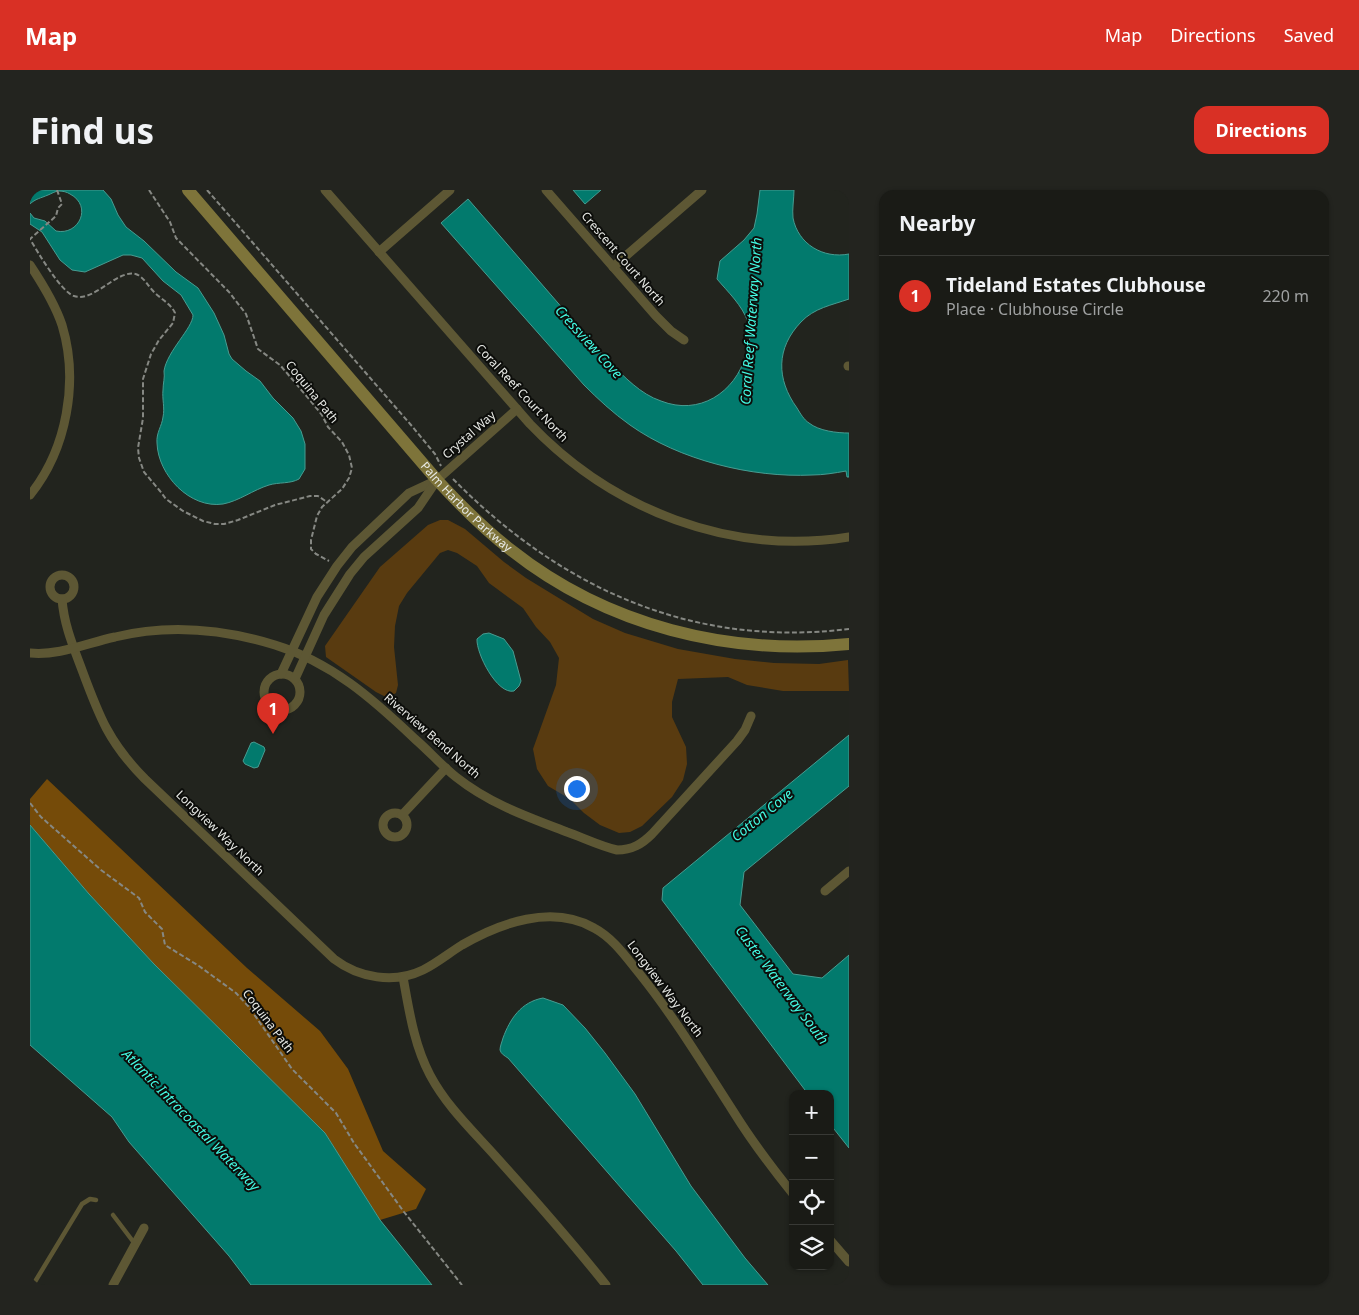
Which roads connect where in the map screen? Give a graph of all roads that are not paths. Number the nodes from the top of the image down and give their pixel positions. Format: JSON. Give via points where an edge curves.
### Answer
{"nodes":[{"id":1,"x":188,"y":190,"type":"edge"},
{"id":2,"x":325,"y":190,"type":"edge"},
{"id":3,"x":450,"y":190,"type":"edge"},
{"id":4,"x":546,"y":190,"type":"edge"},
{"id":5,"x":702,"y":190,"type":"edge"},
{"id":6,"x":379,"y":252,"type":"junction"},
{"id":7,"x":30,"y":264,"type":"edge"},
{"id":8,"x":613,"y":267,"type":"junction"},
{"id":9,"x":684,"y":340,"type":"dead end"},
{"id":10,"x":517,"y":409,"type":"junction"},
{"id":11,"x":437,"y":480,"type":"junction"},
{"id":12,"x":30,"y":495,"type":"edge"},
{"id":13,"x":383,"y":517,"type":"junction"},
{"id":14,"x":395,"y":530,"type":"junction"},
{"id":15,"x":849,"y":537,"type":"edge"},
{"id":16,"x":62,"y":599,"type":"dead end"},
{"id":17,"x":849,"y":644,"type":"edge"},
{"id":18,"x":74,"y":648,"type":"junction"},
{"id":19,"x":291,"y":651,"type":"junction"},
{"id":20,"x":30,"y":653,"type":"edge"},
{"id":21,"x":305,"y":657,"type":"junction"},
{"id":22,"x":281,"y":674,"type":"junction"},
{"id":23,"x":295,"y":679,"type":"junction"},
{"id":24,"x":751,"y":716,"type":"dead end"},
{"id":25,"x":446,"y":768,"type":"junction"},
{"id":26,"x":402,"y":815,"type":"dead end"},
{"id":27,"x":849,"y":871,"type":"edge"},
{"id":28,"x":825,"y":891,"type":"dead end"},
{"id":29,"x":403,"y":977,"type":"junction"},
{"id":30,"x":789,"y":1189,"type":"edge"},
{"id":31,"x":96,"y":1200,"type":"dead end"},
{"id":32,"x":113,"y":1215,"type":"dead end"},
{"id":33,"x":144,"y":1228,"type":"dead end"},
{"id":34,"x":136,"y":1244,"type":"junction"},
{"id":35,"x":834,"y":1245,"type":"edge"},
{"id":36,"x":849,"y":1262,"type":"edge"},
{"id":37,"x":33,"y":1285,"type":"edge"},
{"id":38,"x":113,"y":1285,"type":"edge"},
{"id":39,"x":606,"y":1285,"type":"edge"}],
"edges":[{"from":1,"to":11,"type":"street","name":"Palm Harbor Parkway"},
{"from":2,"to":6,"type":"street","name":"Coral Reef Court North"},
{"from":3,"to":6,"type":"street"},
{"from":4,"to":8,"type":"street","name":"Crescent Court North"},
{"from":5,"to":8,"type":"street"},
{"from":6,"to":10,"type":"street","name":"Coral Reef Court North"},
{"from":7,"to":12,"type":"street","via":[[62,324],[69,381],[62,434],[45,473]]},
{"from":8,"to":9,"type":"street","name":"Crescent Court North","via":[[662,322]]},
{"from":10,"to":11,"type":"street","name":"Crystal Way"},
{"from":10,"to":15,"type":"street","name":"Coral Reef Court North","via":[[552,446],[589,476],[665,517],[716,532],[762,539],[808,541]]},
{"from":11,"to":13,"type":"street","via":[[409,493]]},
{"from":11,"to":14,"type":"street","via":[[418,508]]},
{"from":11,"to":17,"type":"street","name":"Palm Harbor Parkway","via":[[476,520],[525,561],[571,590],[626,616],[686,634],[739,644],[780,647]]},
{"from":13,"to":14,"type":"street"},
{"from":13,"to":19,"type":"street","via":[[337,566],[317,597]]},
{"from":14,"to":21,"type":"street","via":[[350,574],[324,615]]},
{"from":16,"to":18,"type":"street","name":"Longview Way North","via":[[66,626]]},
{"from":18,"to":19,"type":"street","name":"Riverview Bend North","via":[[133,633],[180,629],[228,634]]},
{"from":18,"to":20,"type":"street","name":"Riverview Bend North"},
{"from":18,"to":29,"type":"street","name":"Longview Way North","via":[[105,728],[139,773],[334,959],[362,974]]},
{"from":19,"to":21,"type":"street","name":"Riverview Bend North"},
{"from":19,"to":22,"type":"street"},
{"from":21,"to":23,"type":"street"},
{"from":21,"to":25,"type":"street","name":"Riverview Bend North","via":[[355,686]]},
{"from":22,"to":23,"type":"street"},
{"from":22,"to":23,"type":"street","via":[[270,678],[265,688],[266,699],[274,708],[286,709],[296,704],[301,690]]},
{"from":24,"to":25,"type":"street","name":"Riverview Bend North","via":[[737,741],[658,827],[641,843],[626,850],[607,847],[509,810],[480,794]]},
{"from":25,"to":26,"type":"street"},
{"from":27,"to":28,"type":"street"},
{"from":29,"to":30,"type":"street","name":"Longview Way North","via":[[424,970],[484,934],[532,918],[559,916],[594,928],[618,948],[659,998],[743,1126]]},
{"from":29,"to":39,"type":"street","via":[[416,1042],[437,1088],[460,1119],[512,1174]]},
{"from":31,"to":37,"type":"lane","via":[[90,1199],[82,1204]]},
{"from":32,"to":34,"type":"lane"},
{"from":33,"to":34,"type":"street"},
{"from":34,"to":38,"type":"street"},
{"from":35,"to":36,"type":"street"}]}
